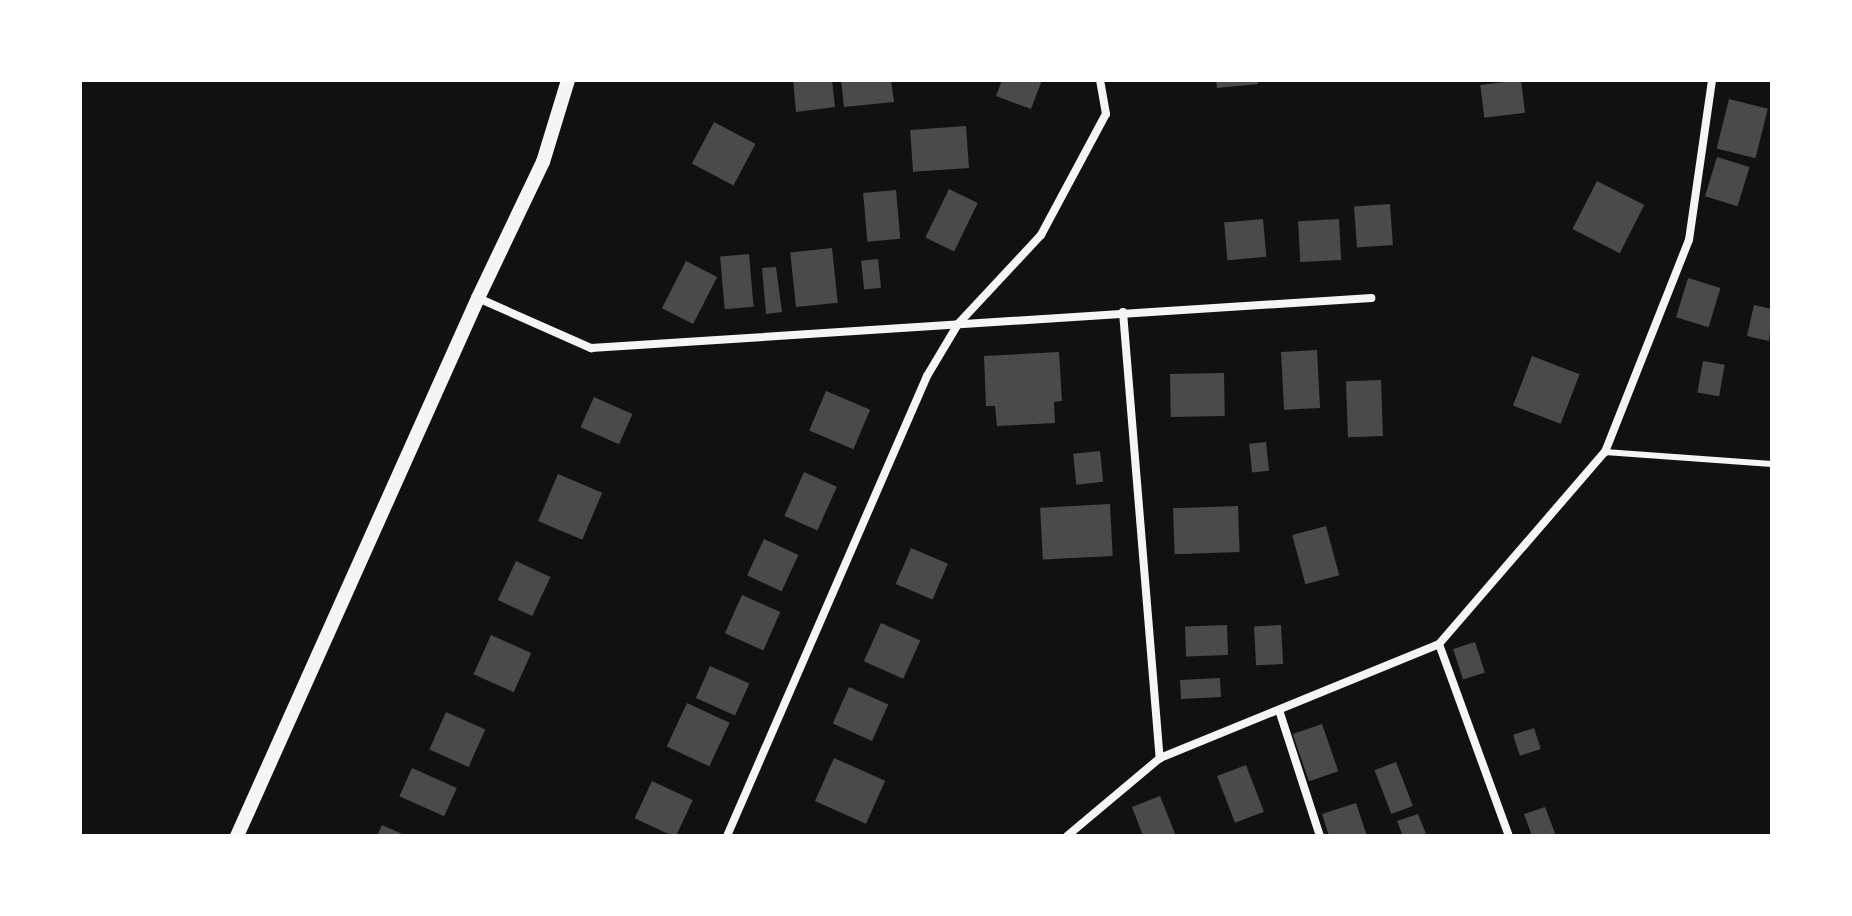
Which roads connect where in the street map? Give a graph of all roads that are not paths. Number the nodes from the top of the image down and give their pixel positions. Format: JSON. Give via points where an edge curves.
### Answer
{"nodes":[{"id":1,"x":568,"y":80,"type":"edge"},
{"id":2,"x":1100,"y":80,"type":"edge"},
{"id":3,"x":1712,"y":80,"type":"edge"},
{"id":4,"x":478,"y":298,"type":"junction"},
{"id":5,"x":1371,"y":298,"type":"dead end"},
{"id":6,"x":1123,"y":312,"type":"junction"},
{"id":7,"x":958,"y":324,"type":"junction"},
{"id":8,"x":1605,"y":452,"type":"junction"},
{"id":9,"x":1772,"y":464,"type":"edge"},
{"id":10,"x":1439,"y":644,"type":"junction"},
{"id":11,"x":1279,"y":710,"type":"junction"},
{"id":12,"x":1160,"y":758,"type":"junction"},
{"id":13,"x":237,"y":836,"type":"edge"},
{"id":14,"x":727,"y":836,"type":"edge"},
{"id":15,"x":1067,"y":836,"type":"edge"},
{"id":16,"x":1320,"y":836,"type":"edge"},
{"id":17,"x":1509,"y":836,"type":"edge"}],
"edges":[{"from":1,"to":4,"type":"street","via":[[543,162]]},
{"from":2,"to":7,"type":"street","via":[[1106,114],[1041,235]]},
{"from":3,"to":8,"type":"street","via":[[1689,240]]},
{"from":4,"to":7,"type":"street","via":[[591,348]]},
{"from":4,"to":13,"type":"street"},
{"from":5,"to":6,"type":"street"},
{"from":6,"to":7,"type":"street"},
{"from":6,"to":12,"type":"street"},
{"from":7,"to":14,"type":"street","via":[[927,376]]},
{"from":8,"to":9,"type":"lane"},
{"from":8,"to":10,"type":"street"},
{"from":10,"to":11,"type":"street"},
{"from":10,"to":17,"type":"street"},
{"from":11,"to":12,"type":"street"},
{"from":11,"to":16,"type":"street"},
{"from":12,"to":15,"type":"street"}]}
